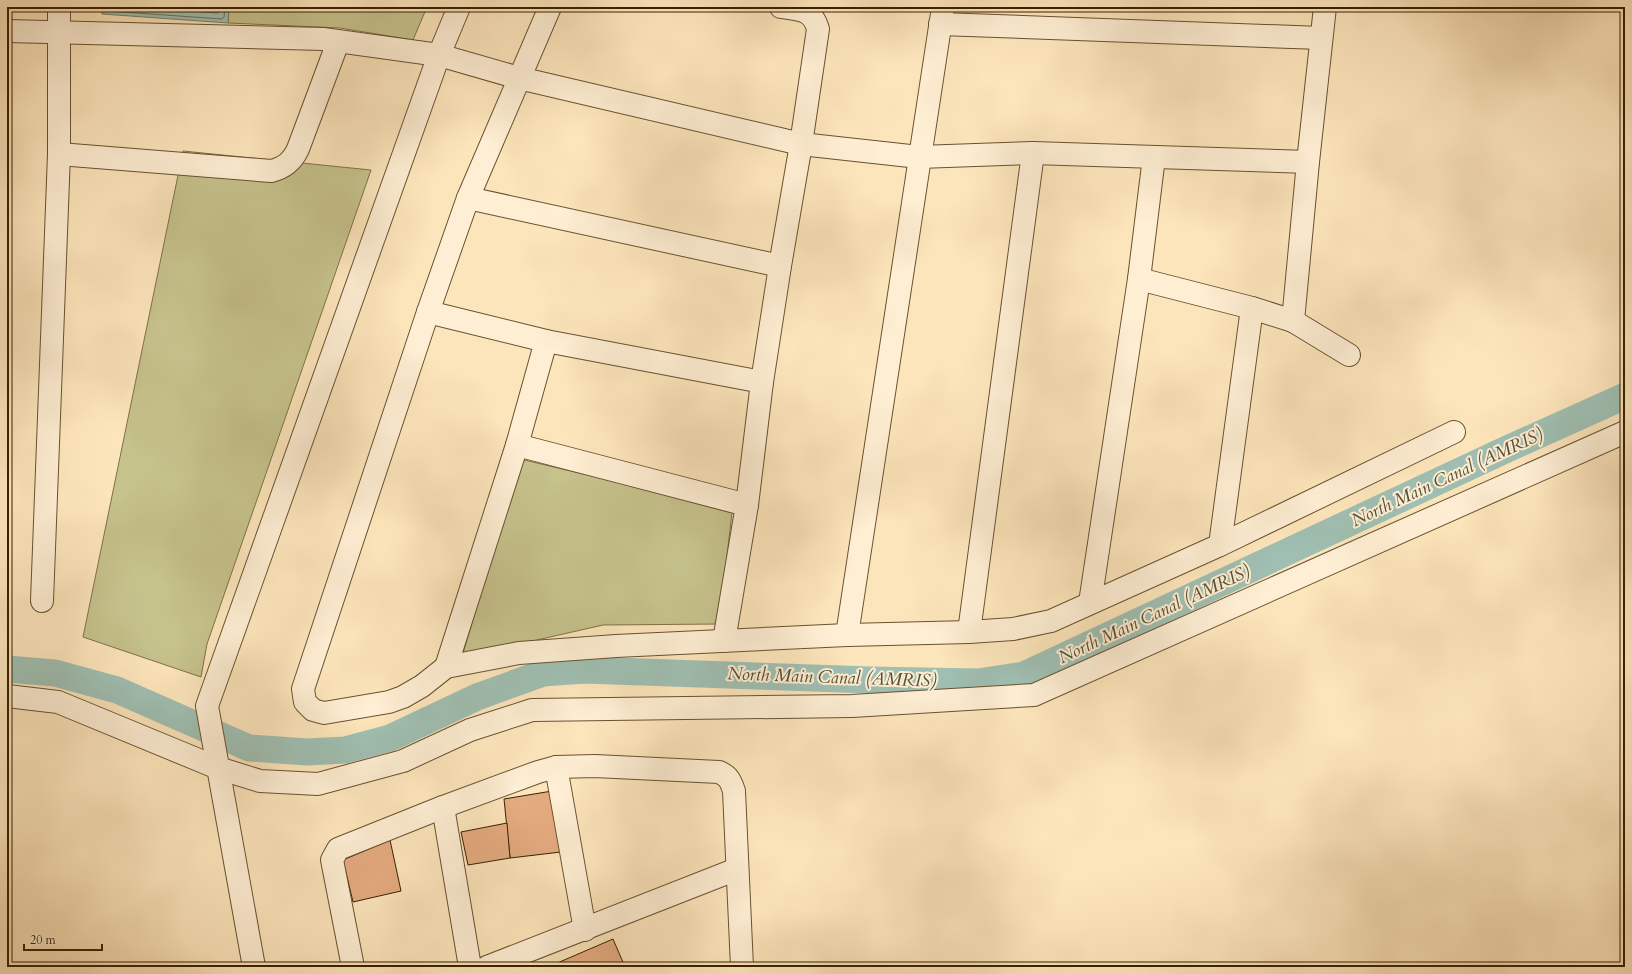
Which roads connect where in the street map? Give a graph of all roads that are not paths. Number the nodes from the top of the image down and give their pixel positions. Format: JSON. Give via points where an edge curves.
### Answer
{"nodes":[{"id":1,"x":59,"y":7,"type":"edge"},
{"id":2,"x":459,"y":7,"type":"edge"},
{"id":3,"x":550,"y":7,"type":"edge"},
{"id":4,"x":781,"y":7,"type":"edge"},
{"id":5,"x":1325,"y":7,"type":"edge"},
{"id":6,"x":941,"y":15,"type":"edge"},
{"id":7,"x":7,"y":31,"type":"edge"},
{"id":8,"x":58,"y":33,"type":"junction"},
{"id":9,"x":1321,"y":38,"type":"junction"},
{"id":10,"x":338,"y":42,"type":"junction"},
{"id":11,"x":439,"y":55,"type":"junction"},
{"id":12,"x":519,"y":78,"type":"junction"},
{"id":13,"x":801,"y":144,"type":"junction"},
{"id":14,"x":1033,"y":153,"type":"junction"},
{"id":15,"x":59,"y":154,"type":"junction"},
{"id":16,"x":919,"y":157,"type":"junction"},
{"id":17,"x":1154,"y":157,"type":"junction"},
{"id":18,"x":1308,"y":162,"type":"junction"},
{"id":19,"x":468,"y":198,"type":"junction"},
{"id":20,"x":780,"y":266,"type":"junction"},
{"id":21,"x":1139,"y":279,"type":"junction"},
{"id":22,"x":1252,"y":308,"type":"junction"},
{"id":23,"x":428,"y":312,"type":"junction"},
{"id":24,"x":1293,"y":321,"type":"junction"},
{"id":25,"x":546,"y":341,"type":"junction"},
{"id":26,"x":1349,"y":355,"type":"dead end"},
{"id":27,"x":762,"y":382,"type":"junction"},
{"id":28,"x":1454,"y":432,"type":"dead end"},
{"id":29,"x":1625,"y":432,"type":"edge"},
{"id":30,"x":517,"y":445,"type":"junction"},
{"id":31,"x":747,"y":505,"type":"junction"},
{"id":32,"x":1220,"y":545,"type":"junction"},
{"id":33,"x":42,"y":601,"type":"dead end"},
{"id":34,"x":1090,"y":603,"type":"junction"},
{"id":35,"x":969,"y":632,"type":"junction"},
{"id":36,"x":847,"y":635,"type":"junction"},
{"id":37,"x":724,"y":641,"type":"junction"},
{"id":38,"x":446,"y":667,"type":"junction"},
{"id":39,"x":7,"y":696,"type":"edge"},
{"id":40,"x":217,"y":762,"type":"junction"},
{"id":41,"x":556,"y":767,"type":"junction"},
{"id":42,"x":443,"y":807,"type":"junction"},
{"id":43,"x":737,"y":869,"type":"junction"},
{"id":44,"x":585,"y":930,"type":"junction"},
{"id":45,"x":254,"y":967,"type":"edge"},
{"id":46,"x":352,"y":967,"type":"edge"},
{"id":47,"x":470,"y":967,"type":"edge"},
{"id":48,"x":487,"y":967,"type":"edge"},
{"id":49,"x":742,"y":967,"type":"edge"}],
"edges":[{"from":1,"to":8,"type":"street"},
{"from":2,"to":11,"type":"street"},
{"from":3,"to":12,"type":"street"},
{"from":4,"to":13,"type":"street","via":[[806,11],[816,20],[818,29]]},
{"from":5,"to":9,"type":"street"},
{"from":6,"to":9,"type":"street"},
{"from":6,"to":16,"type":"street"},
{"from":7,"to":8,"type":"street"},
{"from":8,"to":10,"type":"street","via":[[323,39]]},
{"from":8,"to":15,"type":"street"},
{"from":9,"to":18,"type":"street"},
{"from":10,"to":11,"type":"street"},
{"from":10,"to":15,"type":"street","via":[[296,154],[288,164],[278,169],[270,171]]},
{"from":11,"to":12,"type":"street"},
{"from":11,"to":40,"type":"street","via":[[207,706]]},
{"from":12,"to":13,"type":"street"},
{"from":12,"to":19,"type":"street"},
{"from":13,"to":16,"type":"street"},
{"from":13,"to":20,"type":"street"},
{"from":14,"to":16,"type":"street"},
{"from":14,"to":17,"type":"street"},
{"from":14,"to":35,"type":"street"},
{"from":15,"to":33,"type":"street"},
{"from":16,"to":36,"type":"street"},
{"from":17,"to":18,"type":"street"},
{"from":17,"to":21,"type":"street"},
{"from":18,"to":24,"type":"street"},
{"from":19,"to":20,"type":"street"},
{"from":19,"to":23,"type":"street"},
{"from":20,"to":27,"type":"street"},
{"from":21,"to":22,"type":"street"},
{"from":21,"to":34,"type":"street"},
{"from":22,"to":24,"type":"street"},
{"from":22,"to":32,"type":"street"},
{"from":23,"to":25,"type":"street"},
{"from":23,"to":38,"type":"street","via":[[303,689],[304,702],[313,710],[324,713],[389,702],[422,686]]},
{"from":24,"to":26,"type":"street"},
{"from":25,"to":27,"type":"street"},
{"from":25,"to":30,"type":"street"},
{"from":27,"to":31,"type":"street"},
{"from":28,"to":32,"type":"street"},
{"from":29,"to":40,"type":"street","via":[[1034,695],[852,706],[532,710],[470,730],[403,761],[318,784],[260,781]]},
{"from":30,"to":31,"type":"street"},
{"from":30,"to":38,"type":"street"},
{"from":31,"to":37,"type":"street"},
{"from":32,"to":34,"type":"street"},
{"from":34,"to":35,"type":"street","via":[[1051,621],[1013,629]]},
{"from":35,"to":36,"type":"street"},
{"from":36,"to":37,"type":"street"},
{"from":37,"to":38,"type":"street","via":[[518,653]]},
{"from":39,"to":40,"type":"street","via":[[58,702]]},
{"from":40,"to":45,"type":"street"},
{"from":41,"to":42,"type":"street"},
{"from":41,"to":43,"type":"street","via":[[595,766],[724,774],[732,782],[734,792]]},
{"from":41,"to":44,"type":"street"},
{"from":42,"to":46,"type":"street","via":[[336,850],[332,860]]},
{"from":42,"to":47,"type":"street"},
{"from":43,"to":44,"type":"street"},
{"from":43,"to":49,"type":"street"},
{"from":44,"to":48,"type":"street"}]}
